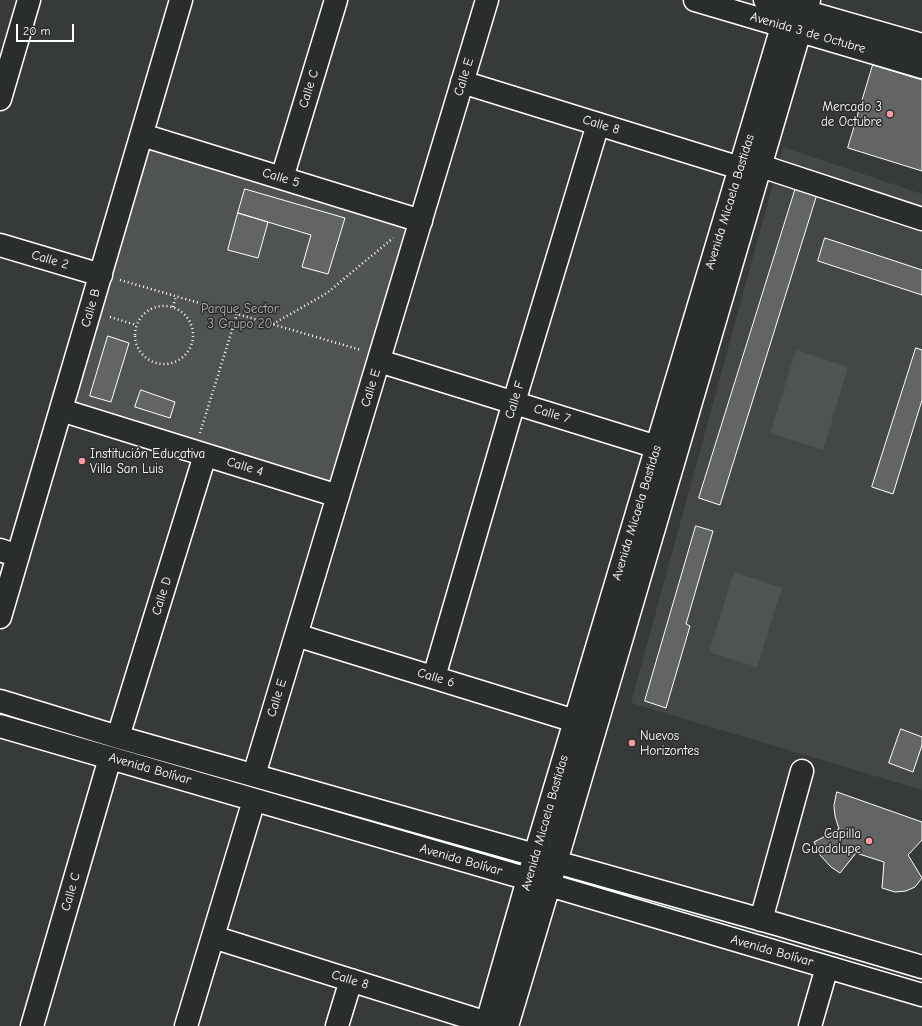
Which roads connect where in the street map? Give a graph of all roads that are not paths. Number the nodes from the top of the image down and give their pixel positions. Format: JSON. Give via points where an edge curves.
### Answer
{"nodes":[{"id":1,"x":29,"y":0,"type":"edge"},
{"id":2,"x":336,"y":0,"type":"edge"},
{"id":3,"x":487,"y":0,"type":"edge"},
{"id":4,"x":695,"y":0,"type":"edge"},
{"id":5,"x":765,"y":0,"type":"edge"},
{"id":6,"x":178,"y":1,"type":"edge"},
{"id":7,"x":796,"y":13,"type":"edge"},
{"id":8,"x":922,"y":45,"type":"edge"},
{"id":9,"x":922,"y":67,"type":"edge"},
{"id":10,"x":462,"y":82,"type":"junction"},
{"id":11,"x":0,"y":99,"type":"edge"},
{"id":12,"x":598,"y":124,"type":"junction"},
{"id":13,"x":142,"y":135,"type":"junction"},
{"id":14,"x":761,"y":166,"type":"junction"},
{"id":15,"x":740,"y":168,"type":"junction"},
{"id":16,"x":282,"y":178,"type":"junction"},
{"id":17,"x":922,"y":219,"type":"edge"},
{"id":18,"x":421,"y":221,"type":"junction"},
{"id":19,"x":0,"y":245,"type":"edge"},
{"id":20,"x":101,"y":275,"type":"junction"},
{"id":21,"x":379,"y":358,"type":"junction"},
{"id":22,"x":514,"y":402,"type":"junction"},
{"id":23,"x":61,"y":410,"type":"junction"},
{"id":24,"x":657,"y":447,"type":"junction"},
{"id":25,"x":205,"y":455,"type":"junction"},
{"id":26,"x":338,"y":496,"type":"junction"},
{"id":27,"x":9,"y":553,"type":"edge"},
{"id":28,"x":0,"y":617,"type":"edge"},
{"id":29,"x":296,"y":635,"type":"junction"},
{"id":30,"x":434,"y":677,"type":"junction"},
{"id":31,"x":0,"y":701,"type":"edge"},
{"id":32,"x":575,"y":721,"type":"junction"},
{"id":33,"x":0,"y":726,"type":"edge"},
{"id":34,"x":118,"y":737,"type":"junction"},
{"id":35,"x":110,"y":758,"type":"junction"},
{"id":36,"x":802,"y":771,"type":"dead end"},
{"id":37,"x":254,"y":775,"type":"junction"},
{"id":38,"x":254,"y":800,"type":"junction"},
{"id":39,"x":535,"y":855,"type":"junction"},
{"id":40,"x":556,"y":862,"type":"junction"},
{"id":41,"x":528,"y":880,"type":"junction"},
{"id":42,"x":550,"y":885,"type":"junction"},
{"id":43,"x":760,"y":920,"type":"junction"},
{"id":44,"x":213,"y":937,"type":"junction"},
{"id":45,"x":827,"y":967,"type":"junction"},
{"id":46,"x":922,"y":967,"type":"edge"},
{"id":47,"x":351,"y":980,"type":"junction"},
{"id":48,"x":922,"y":995,"type":"edge"},
{"id":49,"x":493,"y":1025,"type":"edge"},
{"id":50,"x":32,"y":1026,"type":"edge"},
{"id":51,"x":186,"y":1026,"type":"edge"},
{"id":52,"x":337,"y":1026,"type":"edge"},
{"id":53,"x":810,"y":1026,"type":"edge"}],
"edges":[{"from":1,"to":11,"type":"street"},
{"from":2,"to":16,"type":"street","name":"Calle C"},
{"from":3,"to":10,"type":"street","name":"Calle E"},
{"from":4,"to":7,"type":"street","name":"Avenida 3 de Octubre"},
{"from":5,"to":7,"type":"street","name":"Avenida 3 de Octubre"},
{"from":6,"to":13,"type":"street","name":"Calle B"},
{"from":7,"to":8,"type":"street","name":"Avenida 3 de Octubre"},
{"from":7,"to":9,"type":"street","name":"Avenida 3 de Octubre"},
{"from":7,"to":14,"type":"street","name":"Avenida Micaela Bastidas"},
{"from":7,"to":15,"type":"street","name":"Avenida Micaela Bastidas"},
{"from":10,"to":12,"type":"street","name":"Calle 8"},
{"from":10,"to":18,"type":"street","name":"Calle E"},
{"from":12,"to":15,"type":"street","name":"Calle 8"},
{"from":12,"to":22,"type":"street","name":"Calle F"},
{"from":13,"to":16,"type":"street","name":"Calle 5"},
{"from":13,"to":20,"type":"street","name":"Calle B"},
{"from":14,"to":17,"type":"street"},
{"from":14,"to":40,"type":"street","name":"Avenida Micaela Bastidas"},
{"from":15,"to":24,"type":"street","name":"Avenida Micaela Bastidas"},
{"from":16,"to":18,"type":"street","name":"Calle 5"},
{"from":18,"to":21,"type":"street","name":"Calle E"},
{"from":19,"to":20,"type":"street","name":"Calle 2"},
{"from":20,"to":23,"type":"street","name":"Calle B"},
{"from":21,"to":22,"type":"street","name":"Calle 7"},
{"from":21,"to":26,"type":"street","name":"Calle E"},
{"from":22,"to":24,"type":"street","name":"Calle 7"},
{"from":22,"to":30,"type":"street","name":"Calle F"},
{"from":23,"to":25,"type":"street","name":"Calle 4"},
{"from":23,"to":27,"type":"street","name":"Calle B"},
{"from":24,"to":32,"type":"street","name":"Avenida Micaela Bastidas"},
{"from":25,"to":26,"type":"street","name":"Calle 4"},
{"from":25,"to":34,"type":"street","name":"Calle D"},
{"from":26,"to":29,"type":"street","name":"Calle E"},
{"from":27,"to":28,"type":"street","name":"Calle B"},
{"from":29,"to":30,"type":"street","name":"Calle 6"},
{"from":29,"to":37,"type":"street","name":"Calle E"},
{"from":30,"to":32,"type":"street","name":"Calle 6"},
{"from":31,"to":34,"type":"street","name":"Avenida Bolívar"},
{"from":32,"to":39,"type":"street","name":"Avenida Micaela Bastidas"},
{"from":33,"to":35,"type":"street","name":"Avenida Bolívar"},
{"from":34,"to":37,"type":"street","name":"Avenida Bolívar"},
{"from":35,"to":38,"type":"street","name":"Avenida Bolívar"},
{"from":35,"to":50,"type":"street","name":"Calle C"},
{"from":36,"to":43,"type":"street"},
{"from":37,"to":39,"type":"street","name":"Avenida Bolívar"},
{"from":38,"to":41,"type":"street","name":"Avenida Bolívar"},
{"from":38,"to":44,"type":"street"},
{"from":39,"to":40,"type":"street","name":"Avenida Bolívar"},
{"from":39,"to":41,"type":"street","name":"Avenida Micaela Bastidas"},
{"from":40,"to":42,"type":"street","name":"Avenida Micaela Bastidas"},
{"from":40,"to":43,"type":"street","name":"Avenida Bolívar"},
{"from":41,"to":42,"type":"street","name":"Avenida Bolívar"},
{"from":41,"to":49,"type":"street","name":"Avenida Micaela Bastidas"},
{"from":42,"to":45,"type":"street","name":"Avenida Bolívar"},
{"from":42,"to":49,"type":"street","name":"Avenida Micaela Bastidas"},
{"from":43,"to":46,"type":"street","name":"Avenida Bolívar"},
{"from":44,"to":47,"type":"street","name":"Calle 8"},
{"from":44,"to":51,"type":"street"},
{"from":45,"to":48,"type":"street","name":"Avenida Bolívar"},
{"from":45,"to":53,"type":"street"},
{"from":47,"to":49,"type":"street","name":"Calle 8"},
{"from":47,"to":52,"type":"street"}]}
